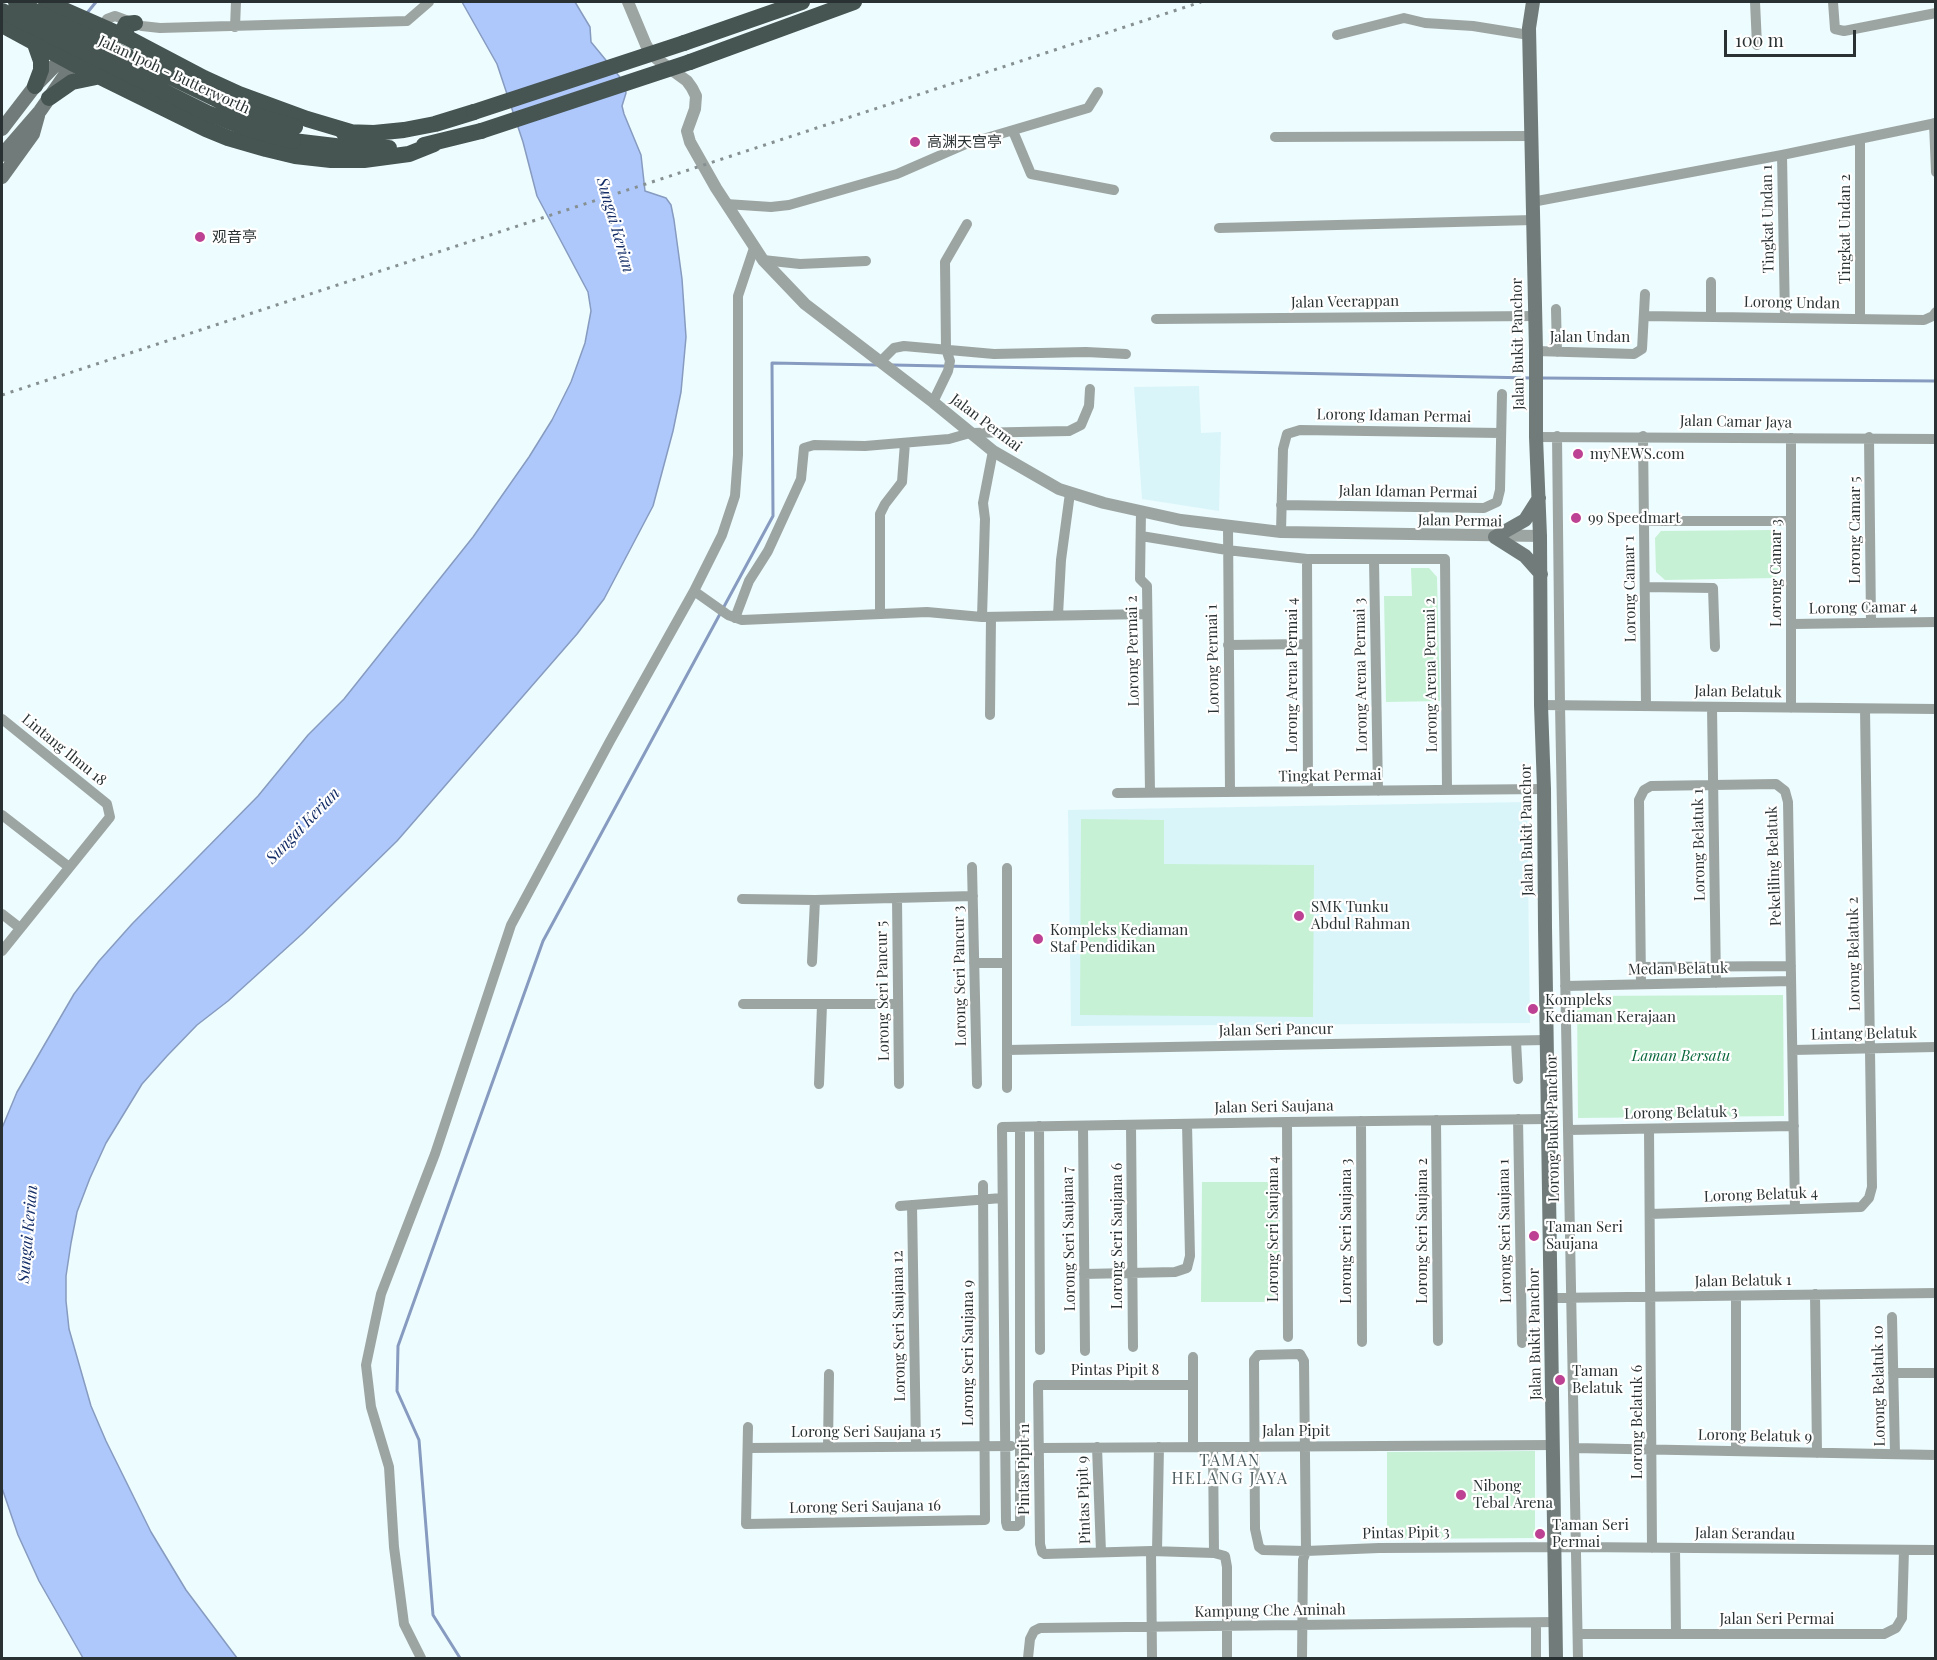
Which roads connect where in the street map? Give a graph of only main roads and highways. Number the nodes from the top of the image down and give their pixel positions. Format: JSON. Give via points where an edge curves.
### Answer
{"nodes":[{"id":1,"x":16,"y":2,"type":"edge"},
{"id":2,"x":38,"y":2,"type":"edge"},
{"id":3,"x":46,"y":2,"type":"edge"},
{"id":4,"x":802,"y":2,"type":"edge"},
{"id":5,"x":854,"y":2,"type":"edge"},
{"id":6,"x":1533,"y":2,"type":"edge"},
{"id":7,"x":2,"y":11,"type":"edge"},
{"id":8,"x":135,"y":22,"type":"road end"},
{"id":9,"x":2,"y":25,"type":"edge"},
{"id":10,"x":102,"y":28,"type":"junction"},
{"id":11,"x":27,"y":37,"type":"junction"},
{"id":12,"x":131,"y":40,"type":"junction"},
{"id":13,"x":67,"y":60,"type":"junction"},
{"id":14,"x":107,"y":79,"type":"junction"},
{"id":15,"x":31,"y":92,"type":"junction"},
{"id":16,"x":44,"y":104,"type":"junction"},
{"id":17,"x":2,"y":114,"type":"edge"},
{"id":18,"x":2,"y":129,"type":"edge"},
{"id":19,"x":354,"y":133,"type":"junction"},
{"id":20,"x":294,"y":134,"type":"junction"},
{"id":21,"x":434,"y":144,"type":"junction"},
{"id":22,"x":2,"y":155,"type":"edge"},
{"id":23,"x":2,"y":177,"type":"edge"},
{"id":24,"x":1539,"y":498,"type":"junction"},
{"id":25,"x":1541,"y":574,"type":"junction"},
{"id":26,"x":1556,"y":1659,"type":"edge"}],
"edges":[{"from":1,"to":20,"type":"highway","name":"Jalan Ipoh - Butterworth","bridge":true},
{"from":2,"to":11,"type":"highway","via":[[42,18]]},
{"from":3,"to":10,"type":"highway"},
{"from":4,"to":19,"type":"highway","name":"Jalan Ipoh - Butterworth","bridge":true,"via":[[435,124]]},
{"from":5,"to":21,"type":"highway","name":"Jalan Ipoh - Butterworth","bridge":true,"via":[[690,62]]},
{"from":6,"to":24,"type":"main road","name":"Jalan Bukit Panchor","via":[[1529,35]]},
{"from":7,"to":20,"type":"highway","name":"Jalan Ipoh - Butterworth","bridge":true,"via":[[207,113],[249,129]]},
{"from":8,"to":12,"type":"highway","via":[[124,28]]},
{"from":9,"to":11,"type":"highway"},
{"from":10,"to":12,"type":"highway"},
{"from":10,"to":13,"type":"main road"},
{"from":11,"to":13,"type":"highway"},
{"from":11,"to":15,"type":"highway","via":[[41,61]]},
{"from":12,"to":14,"type":"highway","via":[[114,52]]},
{"from":12,"to":19,"type":"highway","via":[[239,94]]},
{"from":13,"to":14,"type":"highway"},
{"from":13,"to":15,"type":"main road"},
{"from":13,"to":16,"type":"main road"},
{"from":14,"to":16,"type":"highway","via":[[72,82]]},
{"from":14,"to":21,"type":"highway","via":[[228,138],[295,156],[364,160],[409,154]]},
{"from":15,"to":17,"type":"main road"},
{"from":15,"to":18,"type":"main road"},
{"from":16,"to":22,"type":"main road"},
{"from":16,"to":23,"type":"main road","via":[[33,134]]},
{"from":19,"to":20,"type":"highway","name":"Jalan Ipoh - Butterworth"},
{"from":20,"to":21,"type":"highway","name":"Jalan Ipoh - Butterworth","via":[[352,148]]},
{"from":24,"to":25,"type":"main road","name":"Jalan Bukit Panchor"},
{"from":24,"to":25,"type":"main road","via":[[1525,520],[1495,537],[1525,556]]},
{"from":25,"to":26,"type":"main road","name":"Jalan Bukit Panchor"}]}
